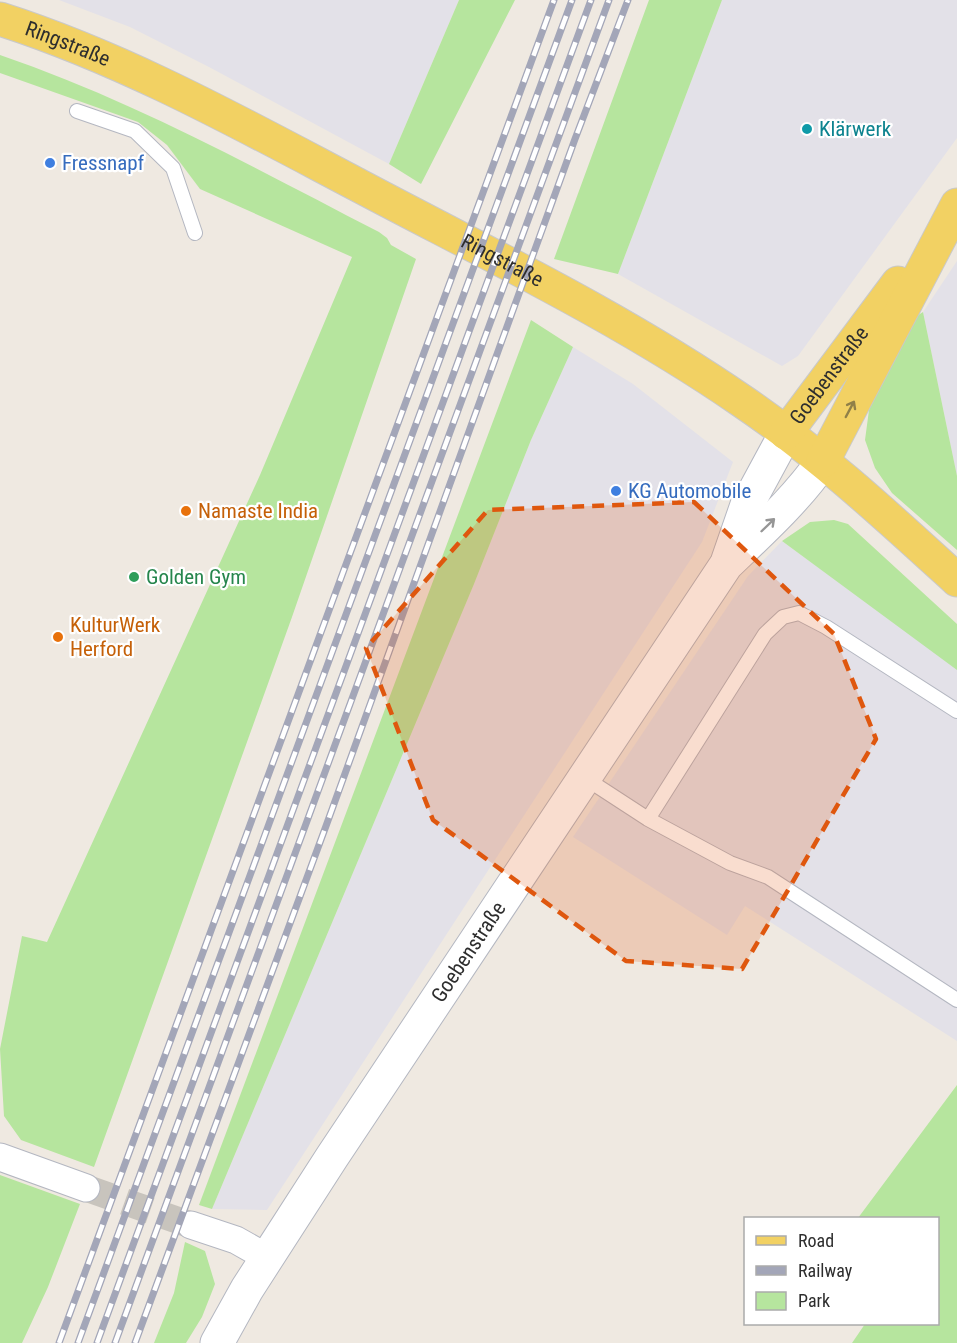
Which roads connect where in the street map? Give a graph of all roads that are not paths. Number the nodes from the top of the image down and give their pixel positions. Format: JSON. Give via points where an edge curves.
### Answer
{"nodes":[{"id":1,"x":0,"y":19,"type":"edge"},
{"id":2,"x":77,"y":111,"type":"dead end"},
{"id":3,"x":957,"y":203,"type":"edge"},
{"id":4,"x":195,"y":233,"type":"dead end"},
{"id":5,"x":786,"y":433,"type":"junction"},
{"id":6,"x":823,"y":461,"type":"junction"},
{"id":7,"x":726,"y":565,"type":"junction"},
{"id":8,"x":957,"y":580,"type":"edge"},
{"id":9,"x":957,"y":711,"type":"edge"},
{"id":10,"x":583,"y":777,"type":"junction"},
{"id":11,"x":648,"y":819,"type":"junction"},
{"id":12,"x":957,"y":1000,"type":"edge"},
{"id":13,"x":0,"y":1157,"type":"edge"},
{"id":14,"x":86,"y":1188,"type":"tunnel mouth"},
{"id":15,"x":191,"y":1225,"type":"tunnel mouth"},
{"id":16,"x":266,"y":1257,"type":"junction"},
{"id":17,"x":217,"y":1343,"type":"edge"}],
"edges":[{"from":1,"to":5,"type":"main road","name":"Ringstraße","via":[[110,60],[196,100],[389,201],[608,318]]},
{"from":2,"to":4,"type":"lane","via":[[135,130],[173,168]]},
{"from":3,"to":5,"type":"main road","name":"Goebenstraße"},
{"from":6,"to":3,"type":"main road","name":"Goebenstraße","one_way":true},
{"from":5,"to":6,"type":"main road","name":"Ringstraße"},
{"from":5,"to":7,"type":"street","name":"Goebenstraße","via":[[747,505]]},
{"from":7,"to":6,"type":"street","name":"Goebenstraße","one_way":true,"via":[[807,483]]},
{"from":6,"to":8,"type":"main road","name":"Ringstraße"},
{"from":7,"to":10,"type":"street","name":"Goebenstraße"},
{"from":9,"to":11,"type":"lane","via":[[826,627],[799,613],[783,617],[765,634]]},
{"from":10,"to":11,"type":"lane"},
{"from":10,"to":16,"type":"street","name":"Goebenstraße"},
{"from":11,"to":12,"type":"lane","via":[[730,863],[768,877]]},
{"from":13,"to":14,"type":"street"},
{"from":15,"to":16,"type":"street","via":[[236,1240]]},
{"from":16,"to":17,"type":"street","name":"Goebenstraße"}]}
